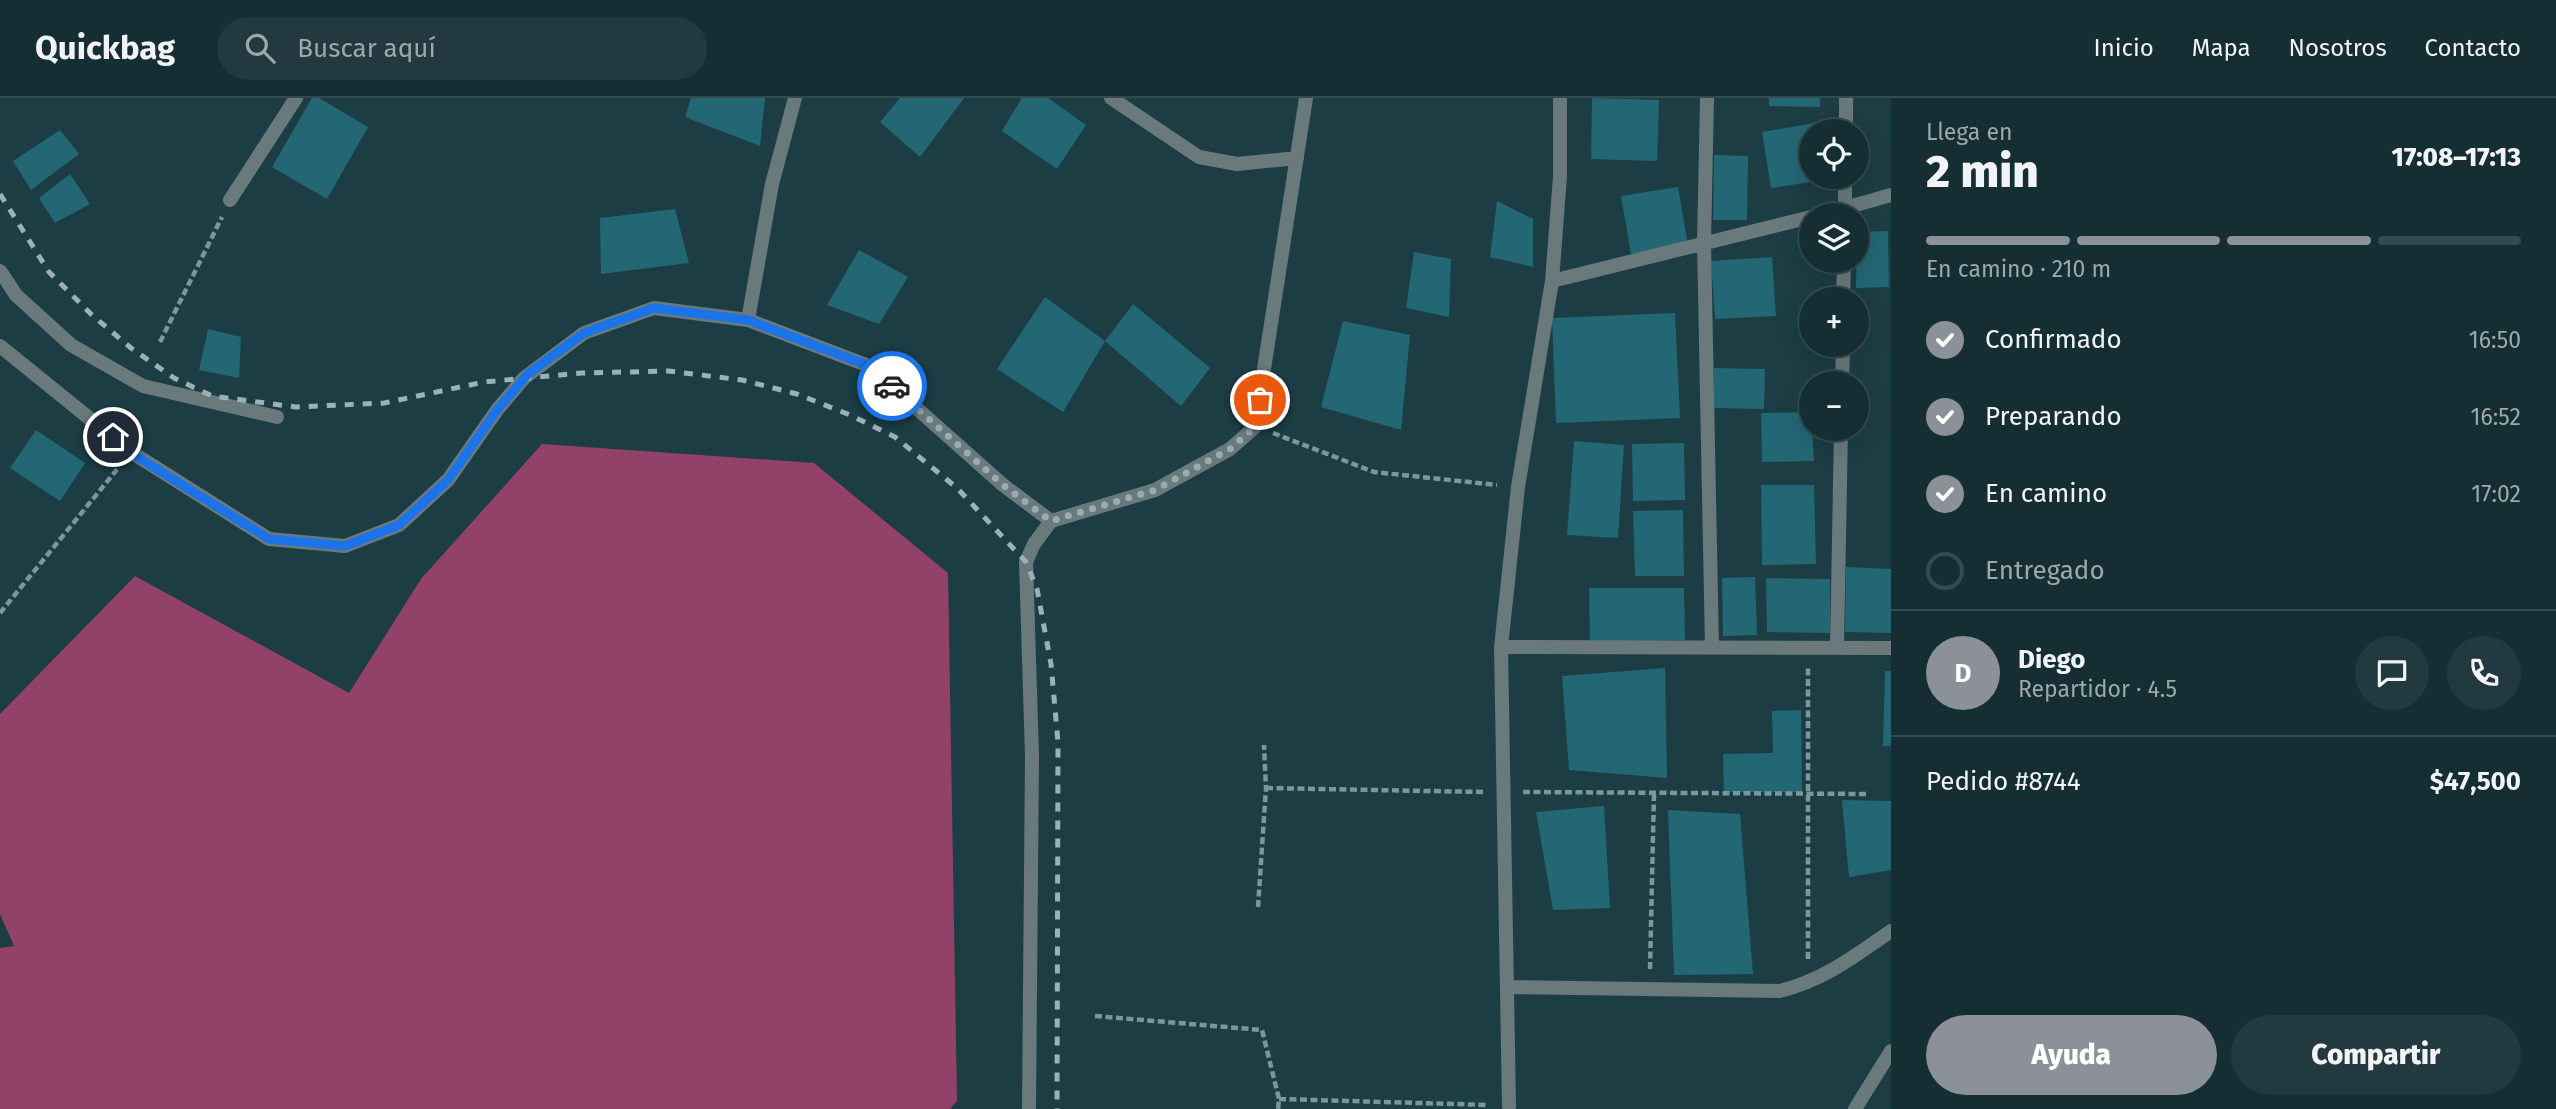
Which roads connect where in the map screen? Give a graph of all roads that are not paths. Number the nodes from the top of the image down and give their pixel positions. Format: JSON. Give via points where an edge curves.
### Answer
{"nodes":[{"id":1,"x":296,"y":98,"type":"edge"},
{"id":2,"x":794,"y":98,"type":"edge"},
{"id":3,"x":1111,"y":98,"type":"edge"},
{"id":4,"x":1306,"y":98,"type":"edge"},
{"id":5,"x":1560,"y":98,"type":"edge"},
{"id":6,"x":1707,"y":98,"type":"edge"},
{"id":7,"x":1846,"y":98,"type":"edge"},
{"id":8,"x":1846,"y":119,"type":"edge"},
{"id":9,"x":1297,"y":158,"type":"junction"},
{"id":10,"x":1891,"y":195,"type":"edge"},
{"id":11,"x":230,"y":200,"type":"road end"},
{"id":12,"x":1869,"y":203,"type":"edge"},
{"id":13,"x":1799,"y":220,"type":"edge"},
{"id":14,"x":1704,"y":243,"type":"junction"},
{"id":15,"x":0,"y":271,"type":"edge"},
{"id":16,"x":1552,"y":281,"type":"junction"},
{"id":17,"x":748,"y":320,"type":"junction"},
{"id":18,"x":0,"y":346,"type":"edge"},
{"id":19,"x":277,"y":417,"type":"dead end"},
{"id":20,"x":1841,"y":441,"type":"edge"},
{"id":21,"x":1051,"y":521,"type":"junction"},
{"id":22,"x":1837,"y":646,"type":"junction"},
{"id":23,"x":1501,"y":647,"type":"junction"},
{"id":24,"x":1713,"y":648,"type":"junction"},
{"id":25,"x":1891,"y":648,"type":"edge"},
{"id":26,"x":1891,"y":930,"type":"edge"},
{"id":27,"x":1508,"y":987,"type":"junction"},
{"id":28,"x":1891,"y":1051,"type":"edge"},
{"id":29,"x":1509,"y":1106,"type":"road end"},
{"id":30,"x":1029,"y":1109,"type":"edge"},
{"id":31,"x":1855,"y":1109,"type":"edge"}],
"edges":[{"from":1,"to":11,"type":"street"},
{"from":2,"to":17,"type":"street","via":[[772,184]]},
{"from":3,"to":9,"type":"street","via":[[1199,157],[1237,164]]},
{"from":4,"to":9,"type":"street"},
{"from":5,"to":16,"type":"street"},
{"from":6,"to":14,"type":"street"},
{"from":7,"to":8,"type":"street"},
{"from":9,"to":21,"type":"street","via":[[1255,427],[1230,449],[1155,490]]},
{"from":10,"to":12,"type":"street"},
{"from":13,"to":14,"type":"street"},
{"from":14,"to":16,"type":"street"},
{"from":14,"to":24,"type":"street"},
{"from":15,"to":19,"type":"street","via":[[16,295],[71,345],[143,386]]},
{"from":16,"to":23,"type":"street","via":[[1518,487]]},
{"from":17,"to":18,"type":"street","via":[[654,308],[584,333],[524,378],[448,480],[399,525],[345,546],[269,539],[131,453]]},
{"from":17,"to":21,"type":"street","via":[[869,366],[1003,485]]},
{"from":20,"to":22,"type":"street"},
{"from":21,"to":30,"type":"street","via":[[1026,562],[1032,756]]},
{"from":22,"to":24,"type":"street"},
{"from":22,"to":25,"type":"street"},
{"from":23,"to":24,"type":"street"},
{"from":23,"to":27,"type":"street"},
{"from":26,"to":27,"type":"street","via":[[1832,972],[1780,991]]},
{"from":27,"to":29,"type":"street"},
{"from":28,"to":31,"type":"street"}]}
